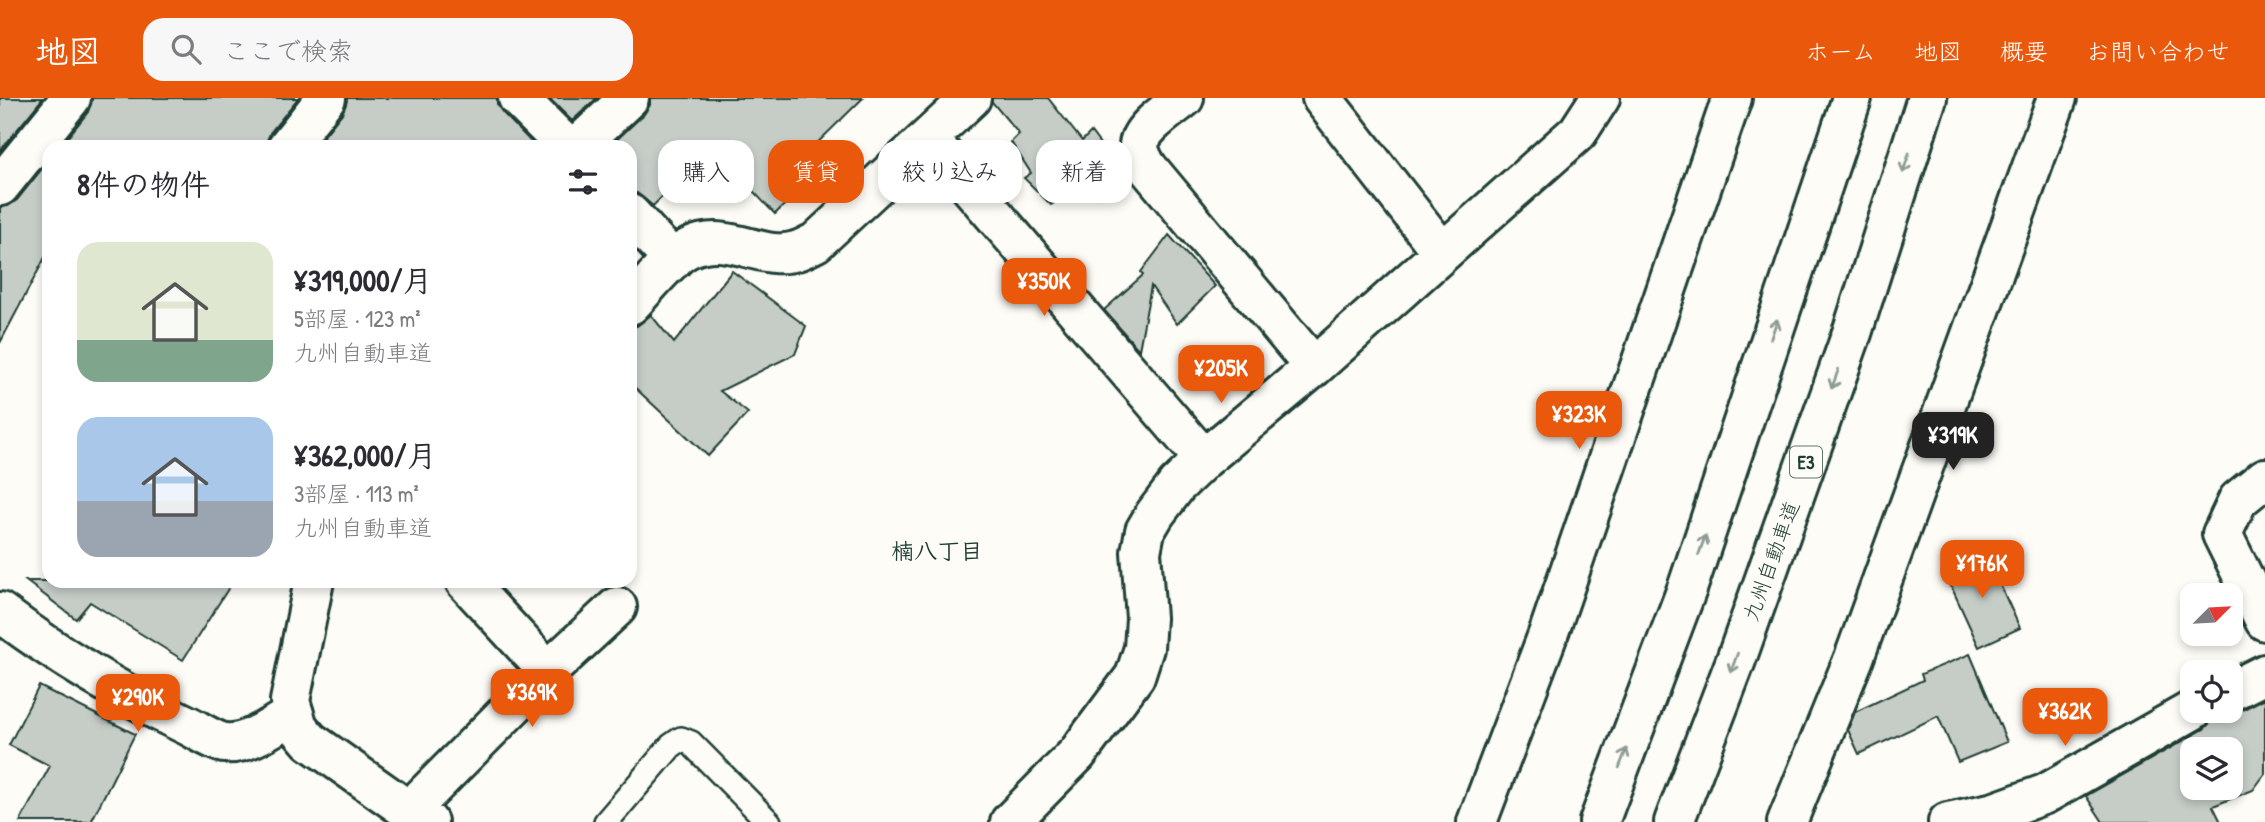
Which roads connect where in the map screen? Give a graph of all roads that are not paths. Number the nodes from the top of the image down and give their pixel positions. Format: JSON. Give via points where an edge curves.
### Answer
{"nodes":[{"id":1,"x":71,"y":98,"type":"edge"},
{"id":2,"x":326,"y":98,"type":"edge"},
{"id":3,"x":518,"y":98,"type":"edge"},
{"id":4,"x":629,"y":98,"type":"edge"},
{"id":5,"x":971,"y":98,"type":"edge"},
{"id":6,"x":1184,"y":98,"type":"edge"},
{"id":7,"x":1322,"y":98,"type":"edge"},
{"id":8,"x":1732,"y":98,"type":"edge"},
{"id":9,"x":1852,"y":98,"type":"edge"},
{"id":10,"x":1927,"y":98,"type":"edge"},
{"id":11,"x":2057,"y":98,"type":"edge"},
{"id":12,"x":1593,"y":101,"type":"edge"},
{"id":13,"x":928,"y":138,"type":"junction"},
{"id":14,"x":293,"y":140,"type":"edge"},
{"id":15,"x":559,"y":140,"type":"edge"},
{"id":16,"x":584,"y":140,"type":"edge"},
{"id":17,"x":0,"y":186,"type":"edge"},
{"id":18,"x":637,"y":221,"type":"edge"},
{"id":19,"x":1442,"y":253,"type":"junction"},
{"id":20,"x":673,"y":260,"type":"junction"},
{"id":21,"x":637,"y":298,"type":"edge"},
{"id":22,"x":1314,"y":367,"type":"junction"},
{"id":23,"x":1204,"y":459,"type":"junction"},
{"id":24,"x":2265,"y":478,"type":"edge"},
{"id":25,"x":312,"y":588,"type":"edge"},
{"id":26,"x":471,"y":588,"type":"edge"},
{"id":27,"x":617,"y":607,"type":"dead end"},
{"id":28,"x":0,"y":612,"type":"edge"},
{"id":29,"x":2265,"y":621,"type":"edge"},
{"id":30,"x":548,"y":671,"type":"junction"},
{"id":31,"x":2265,"y":674,"type":"edge"},
{"id":32,"x":2243,"y":685,"type":"edge"},
{"id":33,"x":293,"y":714,"type":"junction"},
{"id":34,"x":2180,"y":717,"type":"edge"},
{"id":35,"x":418,"y":816,"type":"edge"},
{"id":36,"x":606,"y":822,"type":"edge"},
{"id":37,"x":769,"y":822,"type":"edge"},
{"id":38,"x":1010,"y":822,"type":"edge"},
{"id":39,"x":1477,"y":822,"type":"edge"},
{"id":40,"x":1599,"y":822,"type":"edge"},
{"id":41,"x":1674,"y":822,"type":"edge"},
{"id":42,"x":1787,"y":822,"type":"edge"},
{"id":43,"x":1948,"y":822,"type":"edge"}],
"edges":[{"from":1,"to":17,"type":"main road"},
{"from":2,"to":14,"type":"main road"},
{"from":3,"to":15,"type":"main road"},
{"from":4,"to":16,"type":"main road"},
{"from":5,"to":13,"type":"main road"},
{"from":6,"to":22,"type":"main road","via":[[1144,133],[1139,145],[1142,157]]},
{"from":7,"to":19,"type":"main road"},
{"from":8,"to":39,"type":"main road","via":[[1550,629]]},
{"from":40,"to":9,"type":"main road","one_way":true,"via":[[1688,586]]},
{"from":10,"to":41,"type":"main road","name":"九州自動車道","number":"E3","one_way":true,"via":[[1847,346]]},
{"from":11,"to":42,"type":"main road","via":[[1854,658]]},
{"from":12,"to":19,"type":"main road","via":[[1578,132]]},
{"from":13,"to":20,"type":"main road","via":[[816,242],[795,252],[777,253],[718,241],[686,249]]},
{"from":13,"to":23,"type":"main road"},
{"from":18,"to":20,"type":"main road"},
{"from":19,"to":22,"type":"main road"},
{"from":20,"to":21,"type":"main road"},
{"from":22,"to":23,"type":"main road"},
{"from":23,"to":38,"type":"main road","via":[[1177,485],[1145,531],[1141,552],[1144,648],[1135,676],[1077,754]]},
{"from":24,"to":29,"type":"main road","via":[[2238,500],[2222,534]]},
{"from":25,"to":33,"type":"main road","via":[[292,683]]},
{"from":26,"to":30,"type":"main road"},
{"from":27,"to":30,"type":"main road"},
{"from":28,"to":33,"type":"main road","via":[[134,699],[223,743],[257,735]]},
{"from":30,"to":35,"type":"main road"},
{"from":31,"to":32,"type":"main road"},
{"from":33,"to":35,"type":"main road","via":[[310,741]]},
{"from":34,"to":43,"type":"main road","via":[[2045,794]]},
{"from":36,"to":37,"type":"lane","via":[[681,739],[691,743]]}]}
